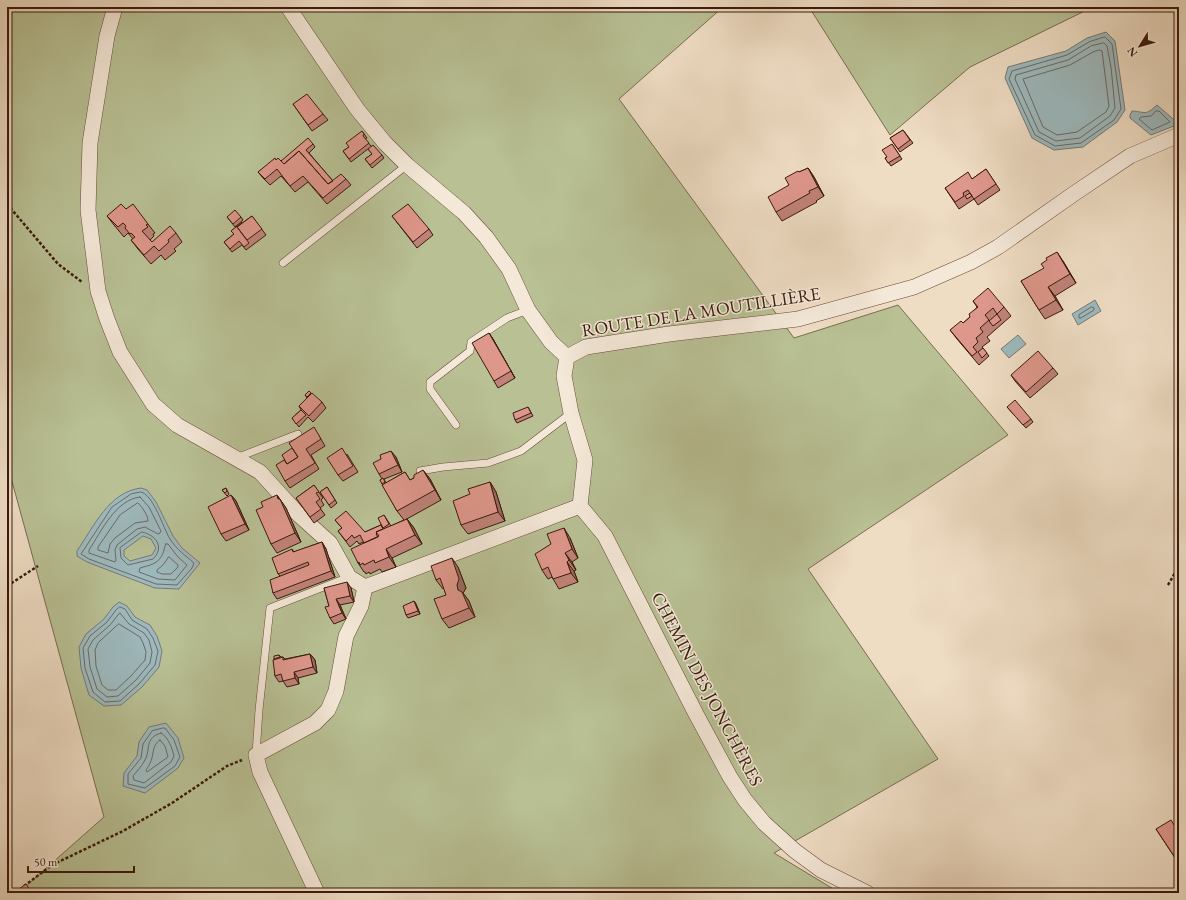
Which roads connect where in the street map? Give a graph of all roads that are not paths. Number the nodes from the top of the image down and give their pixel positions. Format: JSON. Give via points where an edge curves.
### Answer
{"nodes":[{"id":1,"x":115,"y":7,"type":"edge"},
{"id":2,"x":288,"y":7,"type":"edge"},
{"id":3,"x":1179,"y":135,"type":"edge"},
{"id":4,"x":407,"y":165,"type":"junction"},
{"id":5,"x":283,"y":263,"type":"dead end"},
{"id":6,"x":528,"y":310,"type":"junction"},
{"id":7,"x":567,"y":357,"type":"junction"},
{"id":8,"x":571,"y":413,"type":"junction"},
{"id":9,"x":456,"y":425,"type":"dead end"},
{"id":10,"x":298,"y":434,"type":"dead end"},
{"id":11,"x":235,"y":458,"type":"junction"},
{"id":12,"x":420,"y":471,"type":"edge"},
{"id":13,"x":580,"y":506,"type":"junction"},
{"id":14,"x":349,"y":577,"type":"junction"},
{"id":15,"x":365,"y":587,"type":"junction"},
{"id":16,"x":256,"y":754,"type":"junction"},
{"id":17,"x":317,"y":893,"type":"edge"},
{"id":18,"x":867,"y":893,"type":"edge"}],
"edges":[{"from":1,"to":11,"type":"street","via":[[107,36],[90,143],[88,210],[98,291],[120,352],[153,404],[177,425]]},
{"from":2,"to":4,"type":"street","via":[[357,109]]},
{"from":3,"to":7,"type":"street","name":"ROUTE DE LA MOUTILLIÈRE","via":[[1130,156],[998,248],[914,287],[798,319],[669,334],[586,347]]},
{"from":4,"to":5,"type":"lane"},
{"from":4,"to":6,"type":"street","via":[[464,213],[486,237],[509,269]]},
{"from":6,"to":7,"type":"street","via":[[551,342]]},
{"from":6,"to":9,"type":"lane","via":[[507,318],[471,342],[470,351],[430,382],[430,390]]},
{"from":7,"to":8,"type":"street","name":"ROUTE DE LA MOUTILLIÈRE","via":[[564,376]]},
{"from":8,"to":12,"type":"lane","via":[[521,451],[488,463]]},
{"from":8,"to":13,"type":"street","name":"ROUTE DE LA MOUTILLIÈRE","via":[[585,460]]},
{"from":10,"to":11,"type":"lane"},
{"from":11,"to":14,"type":"street","via":[[260,472],[299,515],[330,543]]},
{"from":13,"to":15,"type":"street"},
{"from":13,"to":18,"type":"street","name":"CHEMIN DES JONCHÈRES","via":[[605,536],[700,721],[745,800],[764,823],[795,851],[821,870]]},
{"from":14,"to":15,"type":"street"},
{"from":14,"to":16,"type":"lane","via":[[270,608]]},
{"from":15,"to":16,"type":"street","via":[[361,606],[346,636],[336,691],[328,710],[315,723]]},
{"from":16,"to":17,"type":"street","via":[[260,772]]}]}
